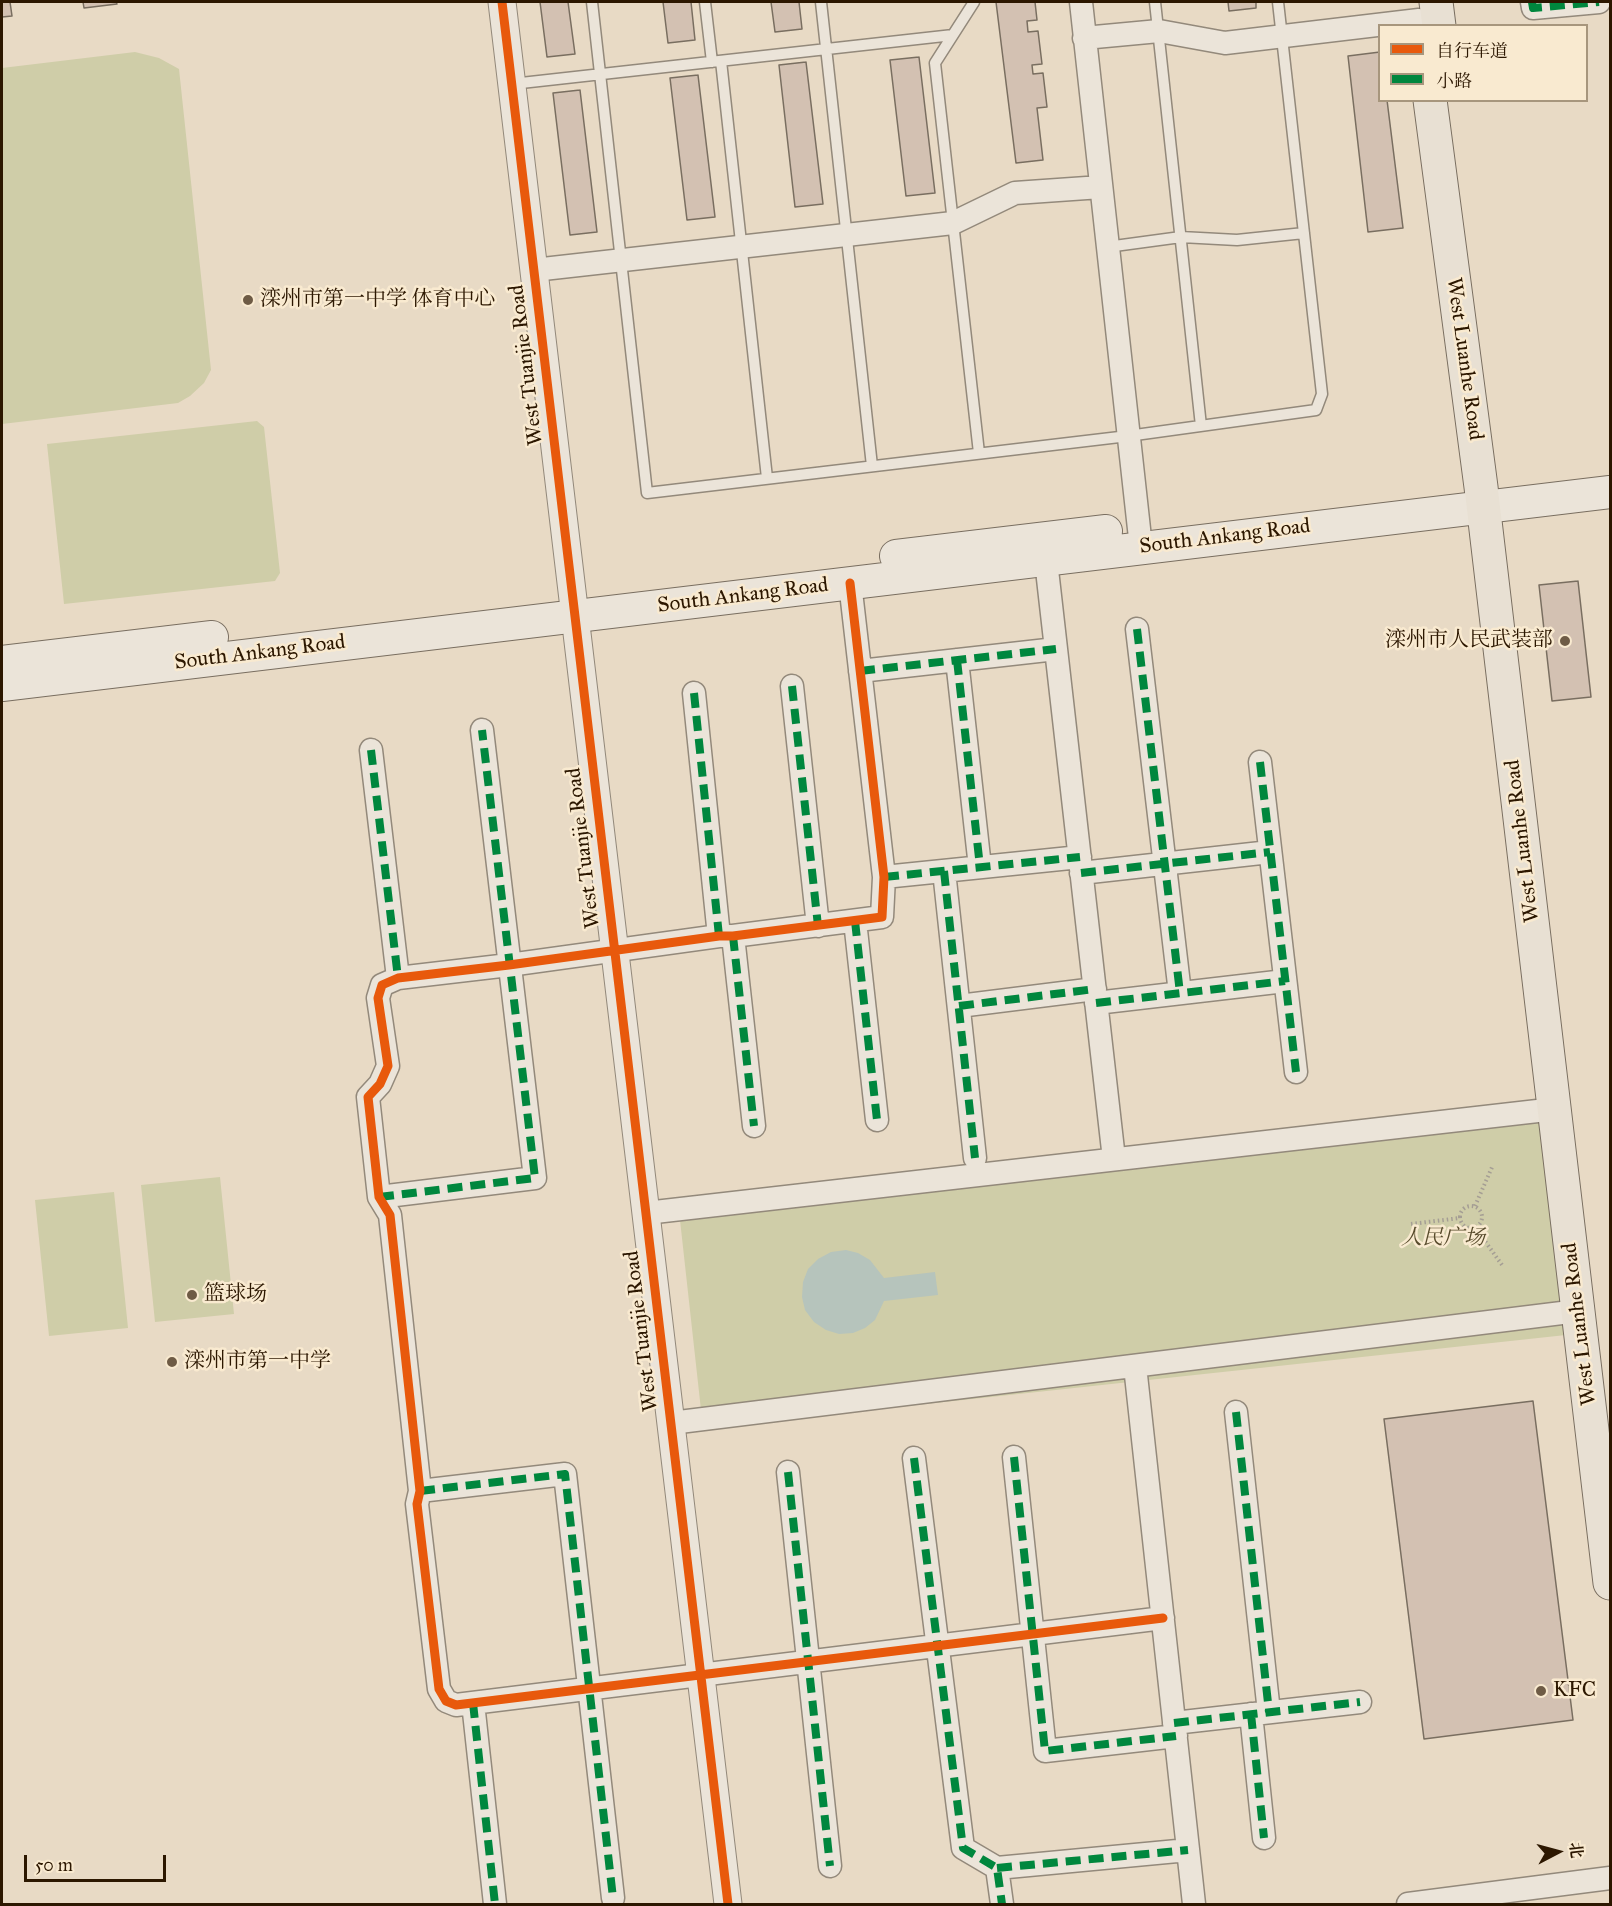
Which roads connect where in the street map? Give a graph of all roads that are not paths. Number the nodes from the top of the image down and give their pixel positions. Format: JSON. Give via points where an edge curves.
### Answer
{"nodes":[{"id":1,"x":502,"y":2,"type":"edge"},
{"id":2,"x":592,"y":2,"type":"edge"},
{"id":3,"x":705,"y":2,"type":"edge"},
{"id":4,"x":821,"y":2,"type":"edge"},
{"id":5,"x":974,"y":2,"type":"edge"},
{"id":6,"x":1081,"y":2,"type":"edge"},
{"id":7,"x":1155,"y":2,"type":"edge"},
{"id":8,"x":1278,"y":2,"type":"edge"},
{"id":9,"x":1532,"y":2,"type":"edge"},
{"id":10,"x":1599,"y":2,"type":"edge"},
{"id":11,"x":1426,"y":15,"type":"edge"},
{"id":12,"x":1159,"y":31,"type":"junction"},
{"id":13,"x":952,"y":35,"type":"junction"},
{"id":14,"x":1282,"y":36,"type":"junction"},
{"id":15,"x":1084,"y":38,"type":"junction"},
{"id":16,"x":827,"y":49,"type":"junction"},
{"id":17,"x":716,"y":62,"type":"junction"},
{"id":18,"x":600,"y":74,"type":"junction"},
{"id":19,"x":512,"y":84,"type":"junction"},
{"id":20,"x":1430,"y":102,"type":"edge"},
{"id":21,"x":1449,"y":102,"type":"edge"},
{"id":22,"x":1101,"y":187,"type":"junction"},
{"id":23,"x":952,"y":223,"type":"junction"},
{"id":24,"x":1304,"y":233,"type":"junction"},
{"id":25,"x":846,"y":235,"type":"junction"},
{"id":26,"x":1181,"y":237,"type":"junction"},
{"id":27,"x":741,"y":246,"type":"junction"},
{"id":28,"x":1107,"y":247,"type":"junction"},
{"id":29,"x":621,"y":260,"type":"junction"},
{"id":30,"x":534,"y":270,"type":"junction"},
{"id":31,"x":1201,"y":426,"type":"junction"},
{"id":32,"x":1128,"y":436,"type":"junction"},
{"id":33,"x":979,"y":453,"type":"junction"},
{"id":34,"x":872,"y":466,"type":"junction"},
{"id":35,"x":1611,"y":472,"type":"edge"},
{"id":36,"x":767,"y":478,"type":"junction"},
{"id":37,"x":1611,"y":492,"type":"edge"},
{"id":38,"x":1492,"y":496,"type":"junction"},
{"id":39,"x":1140,"y":537,"type":"junction"},
{"id":40,"x":1046,"y":561,"type":"junction"},
{"id":41,"x":850,"y":583,"type":"junction"},
{"id":42,"x":574,"y":604,"type":"junction"},
{"id":43,"x":1137,"y":629,"type":"dead end"},
{"id":44,"x":1056,"y":649,"type":"junction"},
{"id":45,"x":957,"y":660,"type":"junction"},
{"id":46,"x":2,"y":662,"type":"edge"},
{"id":47,"x":860,"y":671,"type":"junction"},
{"id":48,"x":2,"y":685,"type":"edge"},
{"id":49,"x":792,"y":686,"type":"dead end"},
{"id":50,"x":694,"y":693,"type":"dead end"},
{"id":51,"x":482,"y":730,"type":"dead end"},
{"id":52,"x":371,"y":750,"type":"dead end"},
{"id":53,"x":1260,"y":762,"type":"dead end"},
{"id":54,"x":1270,"y":852,"type":"junction"},
{"id":55,"x":1165,"y":864,"type":"junction"},
{"id":56,"x":1081,"y":865,"type":"junction"},
{"id":57,"x":980,"y":867,"type":"junction"},
{"id":58,"x":944,"y":871,"type":"junction"},
{"id":59,"x":884,"y":877,"type":"junction"},
{"id":60,"x":855,"y":921,"type":"junction"},
{"id":61,"x":818,"y":926,"type":"junction"},
{"id":62,"x":726,"y":936,"type":"junction"},
{"id":63,"x":614,"y":949,"type":"junction"},
{"id":64,"x":509,"y":965,"type":"junction"},
{"id":65,"x":398,"y":978,"type":"junction"},
{"id":66,"x":1285,"y":981,"type":"junction"},
{"id":67,"x":1180,"y":993,"type":"junction"},
{"id":68,"x":1095,"y":996,"type":"junction"},
{"id":69,"x":959,"y":1006,"type":"junction"},
{"id":70,"x":1296,"y":1072,"type":"dead end"},
{"id":71,"x":1555,"y":1109,"type":"junction"},
{"id":72,"x":877,"y":1120,"type":"dead end"},
{"id":73,"x":754,"y":1126,"type":"dead end"},
{"id":74,"x":975,"y":1158,"type":"dead end"},
{"id":75,"x":1114,"y":1159,"type":"junction"},
{"id":76,"x":379,"y":1197,"type":"junction"},
{"id":77,"x":646,"y":1213,"type":"junction"},
{"id":78,"x":1578,"y":1311,"type":"junction"},
{"id":79,"x":1135,"y":1366,"type":"junction"},
{"id":80,"x":1611,"y":1403,"type":"edge"},
{"id":81,"x":1236,"y":1412,"type":"dead end"},
{"id":82,"x":671,"y":1423,"type":"junction"},
{"id":83,"x":1014,"y":1457,"type":"dead end"},
{"id":84,"x":914,"y":1458,"type":"dead end"},
{"id":85,"x":788,"y":1472,"type":"dead end"},
{"id":86,"x":420,"y":1491,"type":"junction"},
{"id":87,"x":1611,"y":1583,"type":"edge"},
{"id":88,"x":1162,"y":1618,"type":"junction"},
{"id":89,"x":1032,"y":1634,"type":"junction"},
{"id":90,"x":936,"y":1646,"type":"junction"},
{"id":91,"x":808,"y":1662,"type":"junction"},
{"id":92,"x":701,"y":1675,"type":"junction"},
{"id":93,"x":589,"y":1689,"type":"junction"},
{"id":94,"x":1360,"y":1702,"type":"dead end"},
{"id":95,"x":473,"y":1703,"type":"junction"},
{"id":96,"x":1260,"y":1713,"type":"junction"},
{"id":97,"x":1175,"y":1730,"type":"junction"},
{"id":98,"x":1264,"y":1838,"type":"dead end"},
{"id":99,"x":1188,"y":1850,"type":"junction"},
{"id":100,"x":830,"y":1866,"type":"dead end"},
{"id":101,"x":997,"y":1868,"type":"junction"},
{"id":102,"x":1611,"y":1878,"type":"edge"},
{"id":103,"x":613,"y":1898,"type":"dead end"},
{"id":104,"x":495,"y":1905,"type":"edge"},
{"id":105,"x":728,"y":1905,"type":"edge"},
{"id":106,"x":1002,"y":1905,"type":"edge"},
{"id":107,"x":1194,"y":1905,"type":"edge"},
{"id":108,"x":1408,"y":1905,"type":"edge"}],
"edges":[{"from":1,"to":19,"type":"street","name":"West Tuanjie Road"},
{"from":2,"to":18,"type":"lane"},
{"from":3,"to":17,"type":"lane"},
{"from":4,"to":16,"type":"lane"},
{"from":5,"to":13,"type":"lane"},
{"from":6,"to":15,"type":"street"},
{"from":7,"to":12,"type":"lane"},
{"from":8,"to":14,"type":"lane"},
{"from":9,"to":10,"type":"street","via":[[1533,8]]},
{"from":11,"to":14,"type":"street"},
{"from":12,"to":14,"type":"street","via":[[1225,43]]},
{"from":12,"to":15,"type":"street"},
{"from":12,"to":26,"type":"lane"},
{"from":13,"to":16,"type":"lane"},
{"from":13,"to":23,"type":"lane","via":[[935,63]]},
{"from":14,"to":24,"type":"lane"},
{"from":15,"to":22,"type":"street"},
{"from":16,"to":17,"type":"lane"},
{"from":16,"to":25,"type":"lane"},
{"from":17,"to":18,"type":"lane"},
{"from":17,"to":27,"type":"lane"},
{"from":18,"to":19,"type":"lane"},
{"from":18,"to":29,"type":"lane"},
{"from":19,"to":30,"type":"street","name":"West Tuanjie Road"},
{"from":20,"to":38,"type":"main road","name":"West Luanhe Road"},
{"from":21,"to":38,"type":"main road","name":"West Luanhe Road"},
{"from":22,"to":23,"type":"street","via":[[1015,193]]},
{"from":22,"to":28,"type":"street"},
{"from":23,"to":25,"type":"street"},
{"from":23,"to":33,"type":"lane"},
{"from":24,"to":26,"type":"lane","via":[[1237,240]]},
{"from":24,"to":31,"type":"lane","via":[[1322,394],[1316,410]]},
{"from":25,"to":27,"type":"street"},
{"from":25,"to":34,"type":"lane"},
{"from":26,"to":28,"type":"lane"},
{"from":26,"to":31,"type":"lane"},
{"from":27,"to":29,"type":"street"},
{"from":27,"to":36,"type":"lane"},
{"from":28,"to":32,"type":"street"},
{"from":29,"to":30,"type":"street"},
{"from":29,"to":36,"type":"lane","via":[[647,493]]},
{"from":30,"to":42,"type":"street","name":"West Tuanjie Road"},
{"from":31,"to":32,"type":"lane"},
{"from":32,"to":33,"type":"lane"},
{"from":32,"to":39,"type":"street"},
{"from":33,"to":34,"type":"lane"},
{"from":34,"to":36,"type":"lane"},
{"from":35,"to":38,"type":"main road"},
{"from":37,"to":38,"type":"main road"},
{"from":38,"to":39,"type":"main road","name":"South Ankang Road"},
{"from":38,"to":71,"type":"main road","name":"West Luanhe Road"},
{"from":38,"to":80,"type":"main road","name":"West Luanhe Road"},
{"from":39,"to":40,"type":"main road","name":"South Ankang Road"},
{"from":39,"to":42,"type":"main road","name":"South Ankang Road"},
{"from":40,"to":41,"type":"main road","name":"South Ankang Road"},
{"from":40,"to":44,"type":"street"},
{"from":41,"to":42,"type":"main road","name":"South Ankang Road"},
{"from":41,"to":47,"type":"street"},
{"from":42,"to":46,"type":"main road","name":"South Ankang Road"},
{"from":42,"to":48,"type":"main road","name":"South Ankang Road"},
{"from":42,"to":63,"type":"street","name":"West Tuanjie Road"},
{"from":43,"to":55,"type":"street"},
{"from":44,"to":45,"type":"street"},
{"from":44,"to":56,"type":"street"},
{"from":45,"to":47,"type":"street"},
{"from":45,"to":57,"type":"street"},
{"from":47,"to":59,"type":"street"},
{"from":49,"to":61,"type":"street"},
{"from":50,"to":62,"type":"street"},
{"from":51,"to":64,"type":"street"},
{"from":52,"to":65,"type":"street"},
{"from":53,"to":54,"type":"street"},
{"from":54,"to":55,"type":"street"},
{"from":54,"to":66,"type":"street"},
{"from":55,"to":56,"type":"street"},
{"from":55,"to":67,"type":"street"},
{"from":56,"to":57,"type":"street"},
{"from":56,"to":68,"type":"street"},
{"from":57,"to":58,"type":"street"},
{"from":58,"to":59,"type":"street"},
{"from":58,"to":69,"type":"street"},
{"from":59,"to":60,"type":"street","via":[[882,917]]},
{"from":60,"to":61,"type":"street"},
{"from":60,"to":72,"type":"street"},
{"from":61,"to":62,"type":"street"},
{"from":62,"to":63,"type":"street"},
{"from":62,"to":73,"type":"street"},
{"from":63,"to":64,"type":"street"},
{"from":63,"to":77,"type":"street","name":"West Tuanjie Road"},
{"from":64,"to":65,"type":"street"},
{"from":64,"to":76,"type":"street","via":[[535,1179]]},
{"from":65,"to":76,"type":"street","via":[[382,985],[378,998],[388,1066],[380,1084],[368,1097]]},
{"from":66,"to":67,"type":"street"},
{"from":66,"to":70,"type":"street"},
{"from":67,"to":68,"type":"street"},
{"from":68,"to":69,"type":"street"},
{"from":68,"to":75,"type":"street"},
{"from":69,"to":74,"type":"street"},
{"from":71,"to":75,"type":"street"},
{"from":71,"to":78,"type":"main road","name":"West Luanhe Road"},
{"from":75,"to":77,"type":"street"},
{"from":76,"to":86,"type":"street","via":[[390,1215]]},
{"from":77,"to":82,"type":"street","name":"West Tuanjie Road"},
{"from":78,"to":79,"type":"street"},
{"from":78,"to":87,"type":"main road","name":"West Luanhe Road"},
{"from":79,"to":82,"type":"street"},
{"from":79,"to":88,"type":"street"},
{"from":81,"to":96,"type":"street"},
{"from":82,"to":92,"type":"street","name":"West Tuanjie Road"},
{"from":83,"to":89,"type":"street"},
{"from":84,"to":90,"type":"street"},
{"from":85,"to":91,"type":"street"},
{"from":86,"to":93,"type":"street","via":[[565,1474]]},
{"from":86,"to":95,"type":"street","via":[[417,1504],[439,1689],[446,1701],[456,1706]]},
{"from":88,"to":89,"type":"street"},
{"from":88,"to":97,"type":"street"},
{"from":89,"to":90,"type":"street"},
{"from":89,"to":97,"type":"street","via":[[1045,1751]]},
{"from":90,"to":91,"type":"street"},
{"from":90,"to":101,"type":"street","via":[[963,1848]]},
{"from":91,"to":92,"type":"street"},
{"from":91,"to":100,"type":"street"},
{"from":92,"to":93,"type":"street"},
{"from":92,"to":105,"type":"street","name":"West Tuanjie Road"},
{"from":93,"to":95,"type":"street"},
{"from":93,"to":103,"type":"street"},
{"from":94,"to":96,"type":"street"},
{"from":95,"to":104,"type":"street"},
{"from":96,"to":97,"type":"street"},
{"from":96,"to":98,"type":"street"},
{"from":97,"to":99,"type":"street"},
{"from":99,"to":101,"type":"street"},
{"from":99,"to":107,"type":"street"},
{"from":101,"to":106,"type":"street"},
{"from":102,"to":108,"type":"street"}]}
